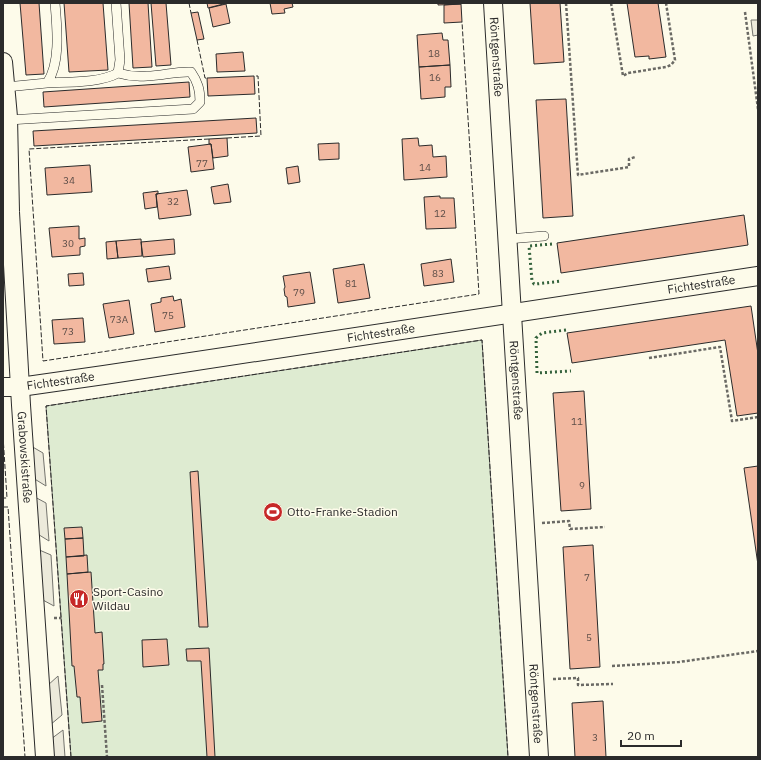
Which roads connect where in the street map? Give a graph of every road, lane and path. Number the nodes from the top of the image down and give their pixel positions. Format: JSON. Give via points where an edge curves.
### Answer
{"nodes":[{"id":1,"x":55,"y":3,"type":"edge"},
{"id":2,"x":116,"y":3,"type":"edge"},
{"id":3,"x":493,"y":3,"type":"edge"},
{"id":4,"x":566,"y":3,"type":"edge"},
{"id":5,"x":611,"y":3,"type":"edge"},
{"id":6,"x":666,"y":3,"type":"edge"},
{"id":7,"x":744,"y":12,"type":"dead end"},
{"id":8,"x":3,"y":62,"type":"edge"},
{"id":9,"x":118,"y":73,"type":"junction"},
{"id":10,"x":47,"y":83,"type":"junction"},
{"id":11,"x":6,"y":87,"type":"junction"},
{"id":12,"x":758,"y":109,"type":"edge"},
{"id":13,"x":8,"y":120,"type":"junction"},
{"id":14,"x":635,"y":157,"type":"dead end"},
{"id":15,"x":544,"y":236,"type":"dead end"},
{"id":16,"x":507,"y":239,"type":"junction"},
{"id":17,"x":758,"y":276,"type":"edge"},
{"id":18,"x":511,"y":312,"type":"junction"},
{"id":19,"x":649,"y":358,"type":"dead end"},
{"id":20,"x":12,"y":387,"type":"edge"},
{"id":21,"x":758,"y":417,"type":"edge"},
{"id":22,"x":541,"y":523,"type":"dead end"},
{"id":23,"x":604,"y":527,"type":"dead end"},
{"id":24,"x":758,"y":651,"type":"edge"},
{"id":25,"x":612,"y":666,"type":"dead end"},
{"id":26,"x":550,"y":680,"type":"dead end"},
{"id":27,"x":613,"y":684,"type":"dead end"},
{"id":28,"x":102,"y":686,"type":"dead end"},
{"id":29,"x":45,"y":757,"type":"edge"},
{"id":30,"x":107,"y":757,"type":"edge"},
{"id":31,"x":539,"y":757,"type":"edge"}],
"edges":[{"from":1,"to":10,"type":"lane","via":[[56,61],[52,77]]},
{"from":2,"to":9,"type":"lane","via":[[120,60]]},
{"from":3,"to":16,"type":"street","name":"Röntgenstraße"},
{"from":4,"to":14,"type":"path","via":[[578,175],[629,167],[629,159]]},
{"from":5,"to":6,"type":"path","via":[[623,76],[666,67],[675,60]]},
{"from":7,"to":12,"type":"path"},
{"from":8,"to":11,"type":"street","name":"Grabowskistraße"},
{"from":9,"to":10,"type":"lane","via":[[111,77],[92,80]]},
{"from":9,"to":13,"type":"lane","via":[[147,76],[191,72],[200,88],[200,102],[193,109]]},
{"from":10,"to":11,"type":"lane"},
{"from":11,"to":13,"type":"street","name":"Grabowskistraße"},
{"from":13,"to":20,"type":"street","name":"Grabowskistraße"},
{"from":15,"to":16,"type":"lane"},
{"from":16,"to":18,"type":"street","name":"Röntgenstraße"},
{"from":17,"to":18,"type":"street","name":"Fichtestraße"},
{"from":18,"to":20,"type":"street","name":"Fichtestraße"},
{"from":18,"to":31,"type":"street","name":"Röntgenstraße"},
{"from":19,"to":21,"type":"path","via":[[720,347],[732,421]]},
{"from":20,"to":29,"type":"street","name":"Grabowskistraße"},
{"from":22,"to":23,"type":"path","via":[[569,521],[570,529]]},
{"from":24,"to":25,"type":"path","via":[[679,662]]},
{"from":26,"to":27,"type":"path","via":[[578,678],[578,685]]},
{"from":28,"to":30,"type":"path"}]}
